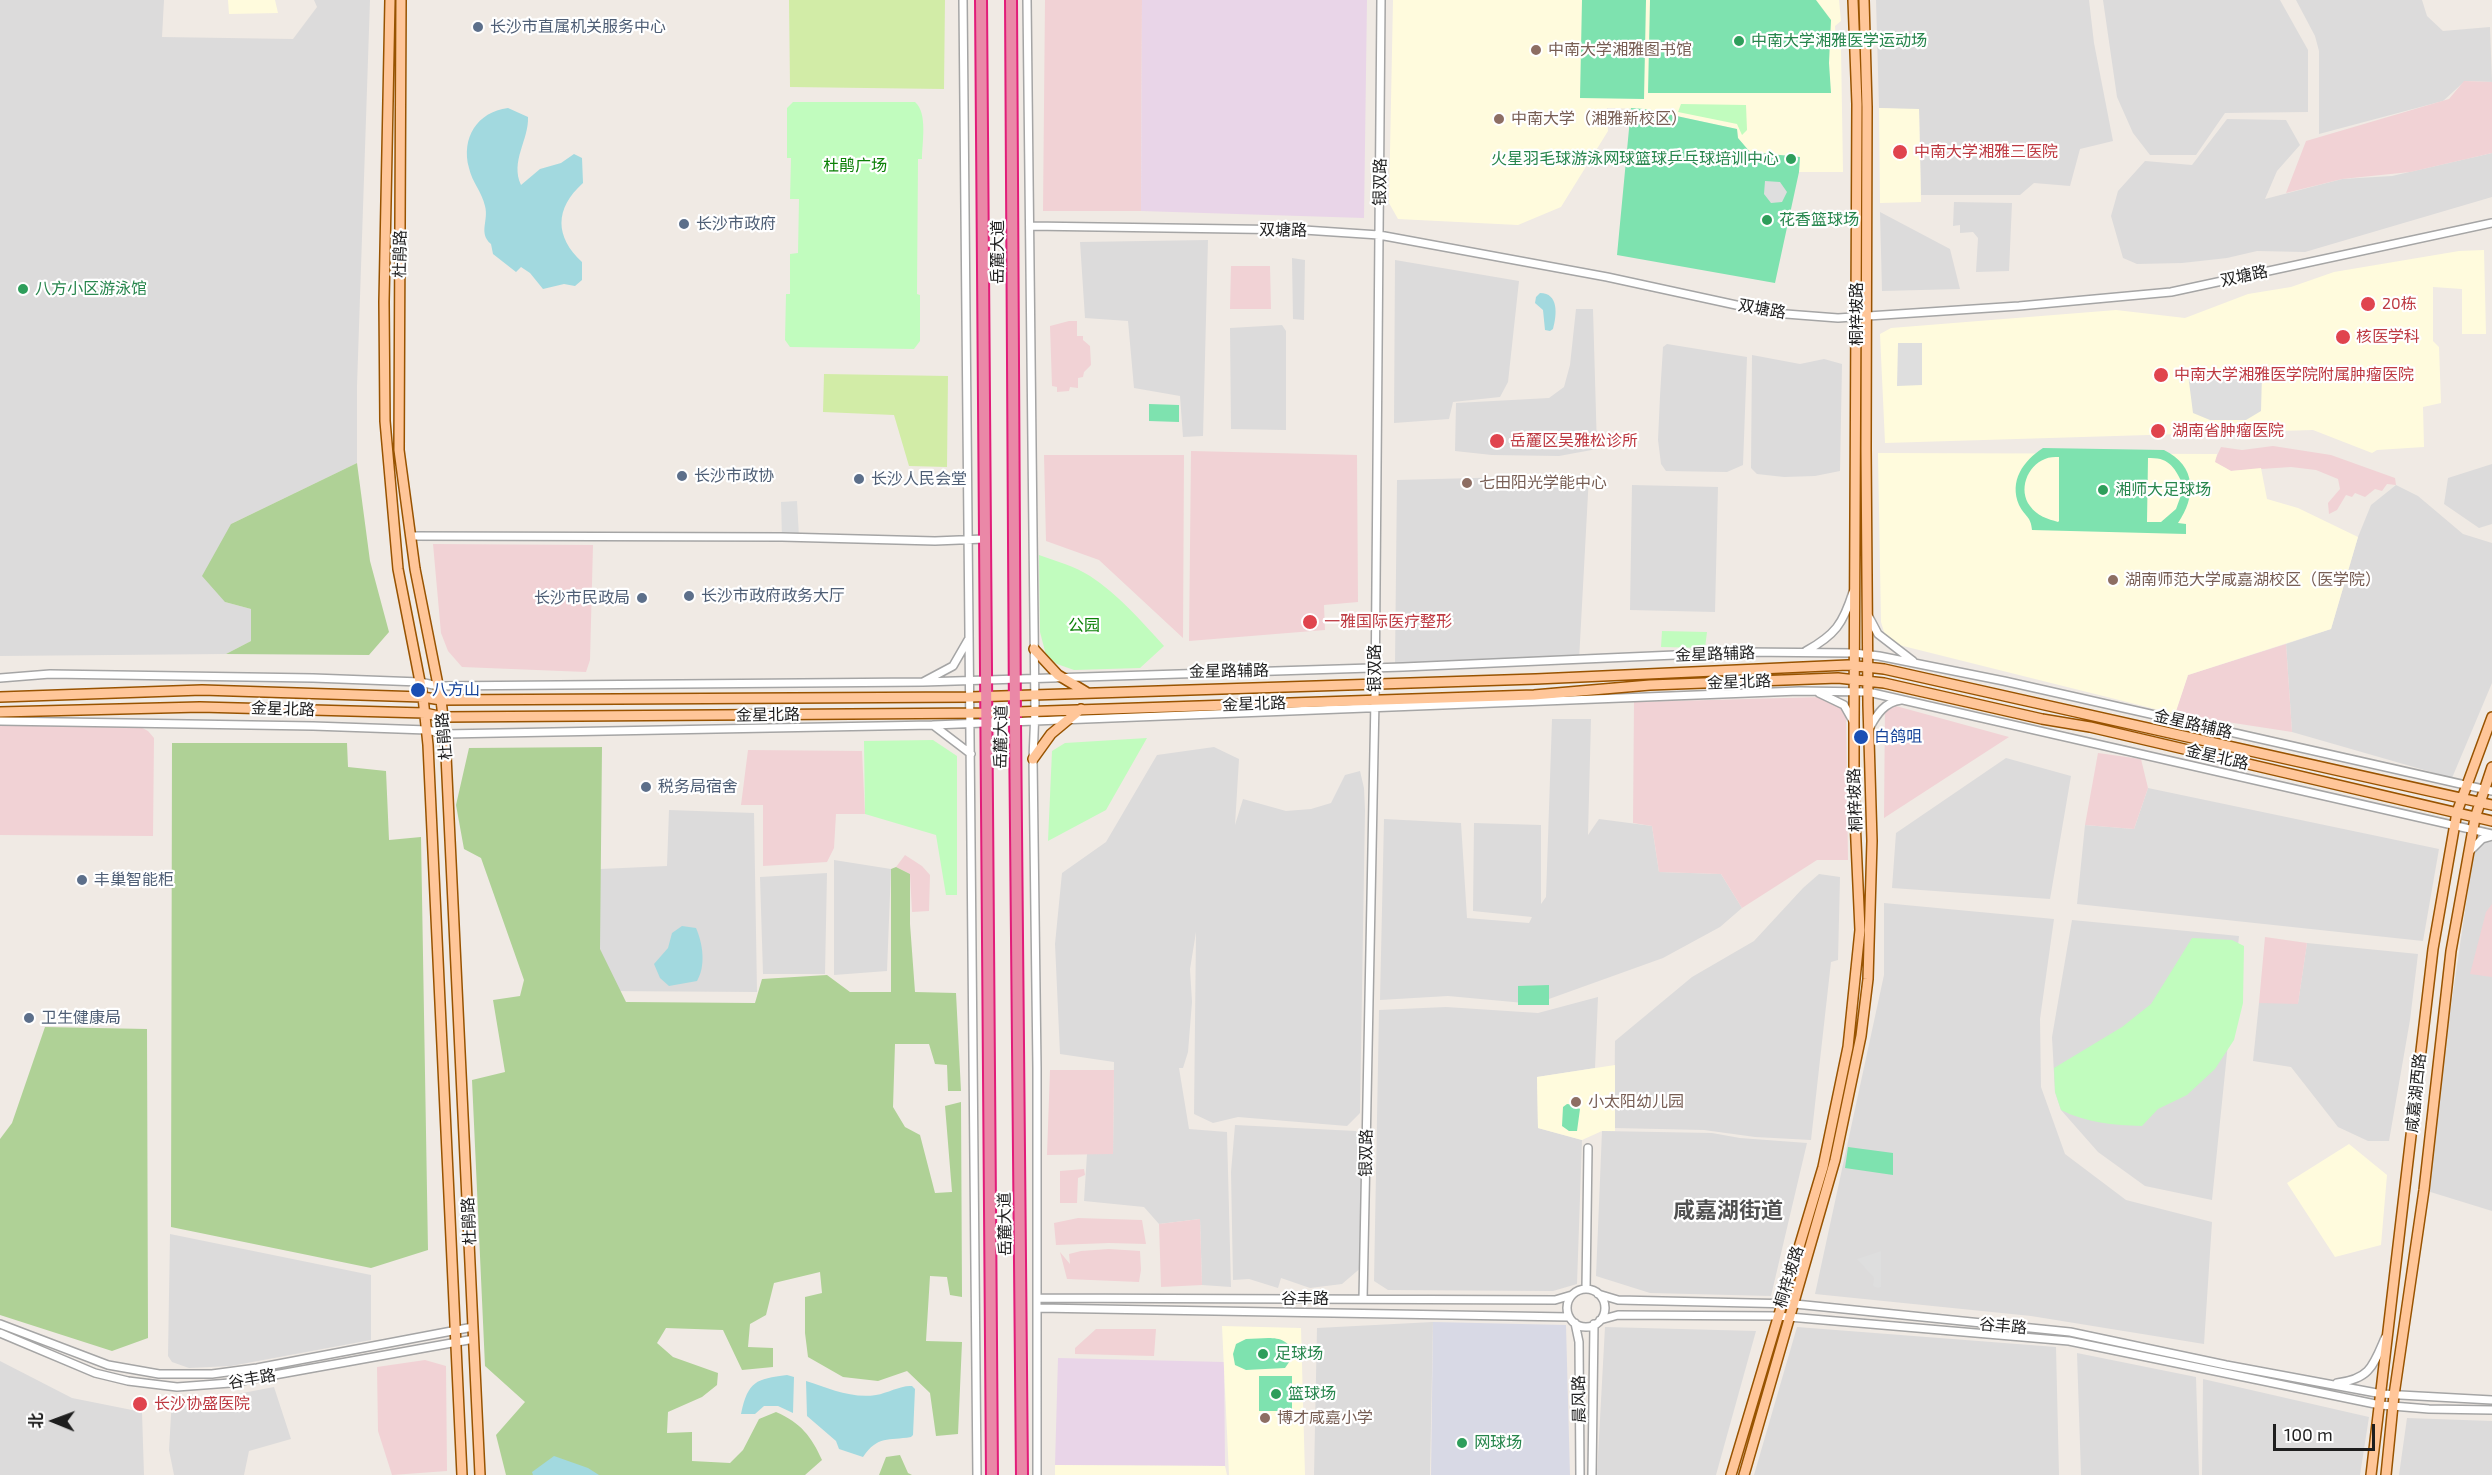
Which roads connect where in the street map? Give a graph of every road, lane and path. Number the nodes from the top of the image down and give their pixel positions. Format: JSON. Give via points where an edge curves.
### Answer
{"nodes":[{"id":1,"x":390,"y":0,"type":"edge"},
{"id":2,"x":401,"y":0,"type":"edge"},
{"id":3,"x":963,"y":0,"type":"edge"},
{"id":4,"x":981,"y":0,"type":"edge"},
{"id":5,"x":1011,"y":0,"type":"edge"},
{"id":6,"x":1027,"y":0,"type":"edge"},
{"id":7,"x":1381,"y":0,"type":"edge"},
{"id":8,"x":1853,"y":0,"type":"edge"},
{"id":9,"x":1864,"y":0,"type":"edge"},
{"id":10,"x":2492,"y":223,"type":"edge"},
{"id":11,"x":1030,"y":226,"type":"junction"},
{"id":12,"x":1379,"y":235,"type":"junction"},
{"id":13,"x":1862,"y":316,"type":"junction"},
{"id":14,"x":412,"y":536,"type":"junction"},
{"id":15,"x":984,"y":539,"type":"junction"},
{"id":16,"x":968,"y":540,"type":"junction"},
{"id":17,"x":1853,"y":590,"type":"junction"},
{"id":18,"x":1868,"y":615,"type":"junction"},
{"id":19,"x":969,"y":638,"type":"junction"},
{"id":20,"x":1034,"y":649,"type":"junction"},
{"id":21,"x":1805,"y":652,"type":"junction"},
{"id":22,"x":1854,"y":653,"type":"junction"},
{"id":23,"x":1868,"y":654,"type":"junction"},
{"id":24,"x":1918,"y":663,"type":"junction"},
{"id":25,"x":1854,"y":665,"type":"junction"},
{"id":26,"x":1868,"y":667,"type":"junction"},
{"id":27,"x":1375,"y":668,"type":"junction"},
{"id":28,"x":1062,"y":677,"type":"junction"},
{"id":29,"x":0,"y":678,"type":"edge"},
{"id":30,"x":1034,"y":678,"type":"junction"},
{"id":31,"x":1016,"y":679,"type":"junction"},
{"id":32,"x":1854,"y":679,"type":"junction"},
{"id":33,"x":970,"y":680,"type":"junction"},
{"id":34,"x":986,"y":680,"type":"junction"},
{"id":35,"x":1868,"y":680,"type":"junction"},
{"id":36,"x":420,"y":682,"type":"junction"},
{"id":37,"x":923,"y":682,"type":"junction"},
{"id":38,"x":1375,"y":684,"type":"junction"},
{"id":39,"x":438,"y":686,"type":"junction"},
{"id":40,"x":1814,"y":691,"type":"junction"},
{"id":41,"x":1854,"y":691,"type":"junction"},
{"id":42,"x":1086,"y":692,"type":"junction"},
{"id":43,"x":1868,"y":692,"type":"junction"},
{"id":44,"x":1034,"y":694,"type":"junction"},
{"id":45,"x":1016,"y":695,"type":"junction"},
{"id":46,"x":986,"y":696,"type":"junction"},
{"id":47,"x":0,"y":697,"type":"edge"},
{"id":48,"x":423,"y":697,"type":"junction"},
{"id":49,"x":970,"y":697,"type":"junction"},
{"id":50,"x":441,"y":700,"type":"junction"},
{"id":51,"x":1903,"y":700,"type":"junction"},
{"id":52,"x":1375,"y":704,"type":"junction"},
{"id":53,"x":1081,"y":709,"type":"junction"},
{"id":54,"x":1035,"y":710,"type":"junction"},
{"id":55,"x":0,"y":712,"type":"edge"},
{"id":56,"x":425,"y":713,"type":"junction"},
{"id":57,"x":971,"y":713,"type":"junction"},
{"id":58,"x":443,"y":717,"type":"junction"},
{"id":59,"x":1015,"y":717,"type":"junction"},
{"id":60,"x":2492,"y":717,"type":"edge"},
{"id":61,"x":986,"y":718,"type":"junction"},
{"id":62,"x":1069,"y":719,"type":"junction"},
{"id":63,"x":0,"y":721,"type":"edge"},
{"id":64,"x":1035,"y":721,"type":"junction"},
{"id":65,"x":1854,"y":723,"type":"junction"},
{"id":66,"x":971,"y":724,"type":"junction"},
{"id":67,"x":933,"y":725,"type":"junction"},
{"id":68,"x":1868,"y":729,"type":"junction"},
{"id":69,"x":427,"y":730,"type":"junction"},
{"id":70,"x":445,"y":734,"type":"junction"},
{"id":71,"x":970,"y":754,"type":"junction"},
{"id":72,"x":1033,"y":759,"type":"junction"},
{"id":73,"x":2492,"y":767,"type":"edge"},
{"id":74,"x":2466,"y":787,"type":"junction"},
{"id":75,"x":2488,"y":791,"type":"edge"},
{"id":76,"x":2462,"y":797,"type":"junction"},
{"id":77,"x":2479,"y":802,"type":"junction"},
{"id":78,"x":2492,"y":806,"type":"edge"},
{"id":79,"x":2457,"y":812,"type":"junction"},
{"id":80,"x":2475,"y":818,"type":"junction"},
{"id":81,"x":2492,"y":821,"type":"edge"},
{"id":82,"x":2455,"y":825,"type":"junction"},
{"id":83,"x":2473,"y":829,"type":"junction"},
{"id":84,"x":2492,"y":835,"type":"edge"},
{"id":85,"x":2469,"y":852,"type":"junction"},
{"id":86,"x":1588,"y":1148,"type":"dead end"},
{"id":87,"x":1586,"y":1289,"type":"junction"},
{"id":88,"x":1598,"y":1294,"type":"junction"},
{"id":89,"x":1572,"y":1295,"type":"junction"},
{"id":90,"x":1038,"y":1298,"type":"junction"},
{"id":91,"x":1363,"y":1299,"type":"junction"},
{"id":92,"x":1781,"y":1303,"type":"junction"},
{"id":93,"x":1795,"y":1304,"type":"junction"},
{"id":94,"x":1038,"y":1308,"type":"junction"},
{"id":95,"x":1777,"y":1316,"type":"junction"},
{"id":96,"x":1791,"y":1318,"type":"junction"},
{"id":97,"x":1572,"y":1320,"type":"junction"},
{"id":98,"x":1597,"y":1322,"type":"junction"},
{"id":99,"x":0,"y":1324,"type":"edge"},
{"id":100,"x":474,"y":1328,"type":"junction"},
{"id":101,"x":2390,"y":1328,"type":"junction"},
{"id":102,"x":456,"y":1331,"type":"junction"},
{"id":103,"x":0,"y":1333,"type":"edge"},
{"id":104,"x":474,"y":1339,"type":"junction"},
{"id":105,"x":457,"y":1342,"type":"junction"},
{"id":106,"x":2328,"y":1384,"type":"junction"},
{"id":107,"x":2382,"y":1394,"type":"junction"},
{"id":108,"x":2398,"y":1396,"type":"junction"},
{"id":109,"x":2492,"y":1400,"type":"edge"},
{"id":110,"x":2380,"y":1405,"type":"junction"},
{"id":111,"x":2393,"y":1406,"type":"junction"},
{"id":112,"x":2492,"y":1410,"type":"edge"},
{"id":113,"x":462,"y":1475,"type":"edge"},
{"id":114,"x":480,"y":1475,"type":"edge"},
{"id":115,"x":977,"y":1475,"type":"edge"},
{"id":116,"x":992,"y":1475,"type":"edge"},
{"id":117,"x":1022,"y":1475,"type":"edge"},
{"id":118,"x":1037,"y":1475,"type":"edge"},
{"id":119,"x":1580,"y":1475,"type":"edge"},
{"id":120,"x":1592,"y":1475,"type":"edge"},
{"id":121,"x":1731,"y":1475,"type":"edge"},
{"id":122,"x":1744,"y":1475,"type":"edge"},
{"id":123,"x":2371,"y":1475,"type":"edge"},
{"id":124,"x":2386,"y":1475,"type":"edge"}],
"edges":[{"from":1,"to":36,"type":"main road","name":"杜鹃路","via":[[385,422],[398,568]]},
{"from":2,"to":14,"type":"main road","name":"杜鹃路","via":[[399,450]]},
{"from":3,"to":16,"type":"street"},
{"from":4,"to":15,"type":"highway","name":"岳麓大道"},
{"from":5,"to":31,"type":"highway","name":"岳麓大道"},
{"from":6,"to":11,"type":"street"},
{"from":7,"to":12,"type":"street","name":"银双路"},
{"from":8,"to":13,"type":"main road","name":"桐梓坡路"},
{"from":9,"to":13,"type":"main road","name":"桐梓坡路","via":[[1868,107]]},
{"from":10,"to":13,"type":"street","name":"双塘路","via":[[2171,292]]},
{"from":11,"to":12,"type":"street","name":"双塘路","via":[[1304,230]]},
{"from":11,"to":20,"type":"street"},
{"from":12,"to":13,"type":"street","name":"双塘路","via":[[1607,277],[1773,313]]},
{"from":12,"to":27,"type":"street","name":"银双路"},
{"from":13,"to":17,"type":"main road","name":"桐梓坡路"},
{"from":13,"to":18,"type":"main road","name":"桐梓坡路"},
{"from":14,"to":16,"type":"street"},
{"from":14,"to":39,"type":"main road","name":"杜鹃路"},
{"from":15,"to":16,"type":"street"},
{"from":15,"to":34,"type":"highway","name":"岳麓大道"},
{"from":16,"to":19,"type":"street"},
{"from":17,"to":21,"type":"street","via":[[1846,614],[1833,634]]},
{"from":17,"to":22,"type":"main road","name":"桐梓坡路"},
{"from":18,"to":23,"type":"main road","name":"桐梓坡路"},
{"from":18,"to":24,"type":"street","via":[[1878,634]]},
{"from":19,"to":33,"type":"street"},
{"from":19,"to":37,"type":"street","via":[[953,666]]},
{"from":20,"to":28,"type":"main road"},
{"from":20,"to":30,"type":"street"},
{"from":21,"to":22,"type":"street","name":"金星路辅路"},
{"from":21,"to":27,"type":"street","name":"金星路辅路"},
{"from":22,"to":23,"type":"street","name":"金星路辅路"},
{"from":22,"to":25,"type":"main road","name":"桐梓坡路"},
{"from":23,"to":24,"type":"street","name":"金星路辅路"},
{"from":23,"to":26,"type":"main road","name":"桐梓坡路"},
{"from":24,"to":74,"type":"street","name":"金星路辅路"},
{"from":25,"to":26,"type":"main road","name":"金星北路"},
{"from":25,"to":32,"type":"main road","name":"桐梓坡路"},
{"from":25,"to":38,"type":"main road","name":"金星北路"},
{"from":26,"to":35,"type":"main road","name":"桐梓坡路"},
{"from":26,"to":76,"type":"main road","name":"金星北路"},
{"from":27,"to":28,"type":"street","name":"金星路辅路"},
{"from":27,"to":38,"type":"street","name":"银双路"},
{"from":28,"to":30,"type":"street","name":"金星路辅路"},
{"from":28,"to":42,"type":"main road"},
{"from":29,"to":36,"type":"street","name":"金星路辅路","via":[[50,674]]},
{"from":30,"to":31,"type":"street","name":"金星路辅路"},
{"from":30,"to":44,"type":"street"},
{"from":31,"to":34,"type":"street","name":"金星路辅路"},
{"from":31,"to":45,"type":"highway","name":"岳麓大道"},
{"from":32,"to":35,"type":"main road","name":"金星北路"},
{"from":32,"to":41,"type":"main road","name":"桐梓坡路"},
{"from":32,"to":52,"type":"main road","name":"金星北路","via":[[1650,685]]},
{"from":33,"to":34,"type":"street","name":"金星路辅路"},
{"from":33,"to":37,"type":"street","name":"金星路辅路"},
{"from":33,"to":49,"type":"street"},
{"from":34,"to":46,"type":"highway","name":"岳麓大道"},
{"from":35,"to":43,"type":"main road","name":"桐梓坡路"},
{"from":35,"to":79,"type":"main road","name":"金星北路"},
{"from":36,"to":39,"type":"street","name":"金星路辅路"},
{"from":36,"to":48,"type":"main road","name":"杜鹃路"},
{"from":37,"to":39,"type":"street","name":"金星路辅路"},
{"from":38,"to":42,"type":"main road","name":"金星北路"},
{"from":38,"to":52,"type":"street","name":"银双路"},
{"from":39,"to":50,"type":"main road","name":"杜鹃路"},
{"from":40,"to":41,"type":"street"},
{"from":40,"to":52,"type":"street"},
{"from":40,"to":65,"type":"street","via":[[1844,705]]},
{"from":41,"to":43,"type":"street"},
{"from":41,"to":65,"type":"main road","name":"桐梓坡路"},
{"from":42,"to":44,"type":"main road","name":"金星北路"},
{"from":43,"to":51,"type":"street"},
{"from":43,"to":68,"type":"main road","name":"桐梓坡路"},
{"from":44,"to":45,"type":"main road","name":"金星北路"},
{"from":44,"to":54,"type":"street"},
{"from":45,"to":46,"type":"main road","name":"金星北路"},
{"from":45,"to":59,"type":"highway","name":"岳麓大道"},
{"from":46,"to":49,"type":"main road","name":"金星北路"},
{"from":46,"to":61,"type":"highway","name":"岳麓大道"},
{"from":47,"to":48,"type":"main road","name":"金星北路","via":[[202,690]]},
{"from":48,"to":50,"type":"main road","name":"金星北路"},
{"from":48,"to":56,"type":"main road","name":"杜鹃路"},
{"from":49,"to":50,"type":"main road","name":"金星北路"},
{"from":49,"to":57,"type":"street"},
{"from":50,"to":58,"type":"main road","name":"杜鹃路"},
{"from":51,"to":68,"type":"street","via":[[1886,706]]},
{"from":51,"to":82,"type":"street"},
{"from":52,"to":53,"type":"main road","name":"金星北路"},
{"from":52,"to":62,"type":"street"},
{"from":52,"to":91,"type":"street","name":"银双路"},
{"from":53,"to":54,"type":"main road","name":"金星北路"},
{"from":53,"to":62,"type":"main road"},
{"from":54,"to":59,"type":"main road","name":"金星北路"},
{"from":54,"to":64,"type":"street"},
{"from":55,"to":56,"type":"main road","name":"金星北路","via":[[200,706]]},
{"from":56,"to":58,"type":"main road","name":"金星北路"},
{"from":56,"to":69,"type":"main road","name":"杜鹃路"},
{"from":57,"to":58,"type":"main road","name":"金星北路"},
{"from":57,"to":61,"type":"main road","name":"金星北路"},
{"from":57,"to":66,"type":"street"},
{"from":58,"to":70,"type":"main road","name":"杜鹃路"},
{"from":59,"to":61,"type":"main road","name":"金星北路"},
{"from":59,"to":64,"type":"street"},
{"from":59,"to":117,"type":"highway","name":"岳麓大道"},
{"from":60,"to":74,"type":"main road","name":"咸嘉湖西路"},
{"from":61,"to":66,"type":"street"},
{"from":61,"to":116,"type":"highway","name":"岳麓大道"},
{"from":62,"to":64,"type":"street"},
{"from":62,"to":72,"type":"main road","via":[[1051,734]]},
{"from":63,"to":69,"type":"street"},
{"from":64,"to":72,"type":"street"},
{"from":65,"to":92,"type":"main road","name":"桐梓坡路","via":[[1860,930],[1848,1047],[1823,1167]]},
{"from":66,"to":67,"type":"street"},
{"from":66,"to":71,"type":"street"},
{"from":67,"to":70,"type":"street"},
{"from":67,"to":71,"type":"street"},
{"from":68,"to":93,"type":"main road","name":"桐梓坡路","via":[[1872,841],[1868,979],[1861,1036],[1835,1160]]},
{"from":69,"to":70,"type":"street"},
{"from":69,"to":102,"type":"main road","name":"杜鹃路"},
{"from":70,"to":100,"type":"main road","name":"杜鹃路"},
{"from":71,"to":115,"type":"street"},
{"from":72,"to":90,"type":"street"},
{"from":73,"to":75,"type":"main road","name":"咸嘉湖西路"},
{"from":74,"to":75,"type":"street","name":"金星路辅路"},
{"from":74,"to":76,"type":"main road","name":"咸嘉湖西路"},
{"from":75,"to":77,"type":"main road","name":"咸嘉湖西路"},
{"from":76,"to":77,"type":"main road","name":"金星北路"},
{"from":76,"to":79,"type":"main road","name":"咸嘉湖西路"},
{"from":77,"to":78,"type":"main road","name":"金星北路"},
{"from":77,"to":80,"type":"main road","name":"咸嘉湖西路"},
{"from":79,"to":80,"type":"main road","name":"金星北路"},
{"from":79,"to":82,"type":"main road","name":"咸嘉湖西路"},
{"from":80,"to":81,"type":"main road","name":"金星北路"},
{"from":80,"to":83,"type":"main road","name":"咸嘉湖西路"},
{"from":82,"to":83,"type":"street"},
{"from":82,"to":101,"type":"main road","name":"咸嘉湖西路","via":[[2433,949]]},
{"from":83,"to":84,"type":"street"},
{"from":83,"to":85,"type":"main road","name":"咸嘉湖西路"},
{"from":84,"to":85,"type":"street"},
{"from":85,"to":108,"type":"main road","name":"咸嘉湖西路","via":[[2451,951]]},
{"from":86,"to":87,"type":"street"},
{"from":87,"to":88,"type":"street"},
{"from":87,"to":89,"type":"street"},
{"from":88,"to":92,"type":"street","name":"谷丰路","via":[[1618,1300]]},
{"from":88,"to":98,"type":"street","via":[[1604,1310]]},
{"from":89,"to":91,"type":"street","name":"谷丰路","via":[[1555,1300]]},
{"from":89,"to":97,"type":"street","via":[[1567,1305]]},
{"from":90,"to":91,"type":"street","name":"谷丰路"},
{"from":90,"to":94,"type":"street"},
{"from":92,"to":93,"type":"street","name":"谷丰路"},
{"from":92,"to":95,"type":"main road","name":"桐梓坡路"},
{"from":93,"to":96,"type":"main road","name":"桐梓坡路"},
{"from":93,"to":106,"type":"street","name":"谷丰路","via":[[2070,1332]]},
{"from":94,"to":97,"type":"street","name":"谷丰路","via":[[1554,1315]]},
{"from":94,"to":118,"type":"street"},
{"from":95,"to":96,"type":"street","name":"谷丰路"},
{"from":95,"to":98,"type":"street","name":"谷丰路","via":[[1618,1315]]},
{"from":95,"to":121,"type":"main road","name":"桐梓坡路"},
{"from":96,"to":110,"type":"street","name":"谷丰路","via":[[2068,1341]]},
{"from":96,"to":122,"type":"main road","name":"桐梓坡路"},
{"from":97,"to":98,"type":"street","via":[[1584,1326]]},
{"from":97,"to":119,"type":"street","name":"晨风路","via":[[1579,1342]]},
{"from":98,"to":120,"type":"street","name":"晨风路"},
{"from":99,"to":102,"type":"street","name":"谷丰路","via":[[108,1365],[159,1374],[212,1374],[258,1368]]},
{"from":100,"to":102,"type":"street","name":"谷丰路"},
{"from":100,"to":104,"type":"main road","name":"杜鹃路"},
{"from":101,"to":106,"type":"street","via":[[2367,1374],[2357,1380]]},
{"from":101,"to":107,"type":"main road","name":"咸嘉湖西路"},
{"from":102,"to":105,"type":"main road","name":"杜鹃路"},
{"from":103,"to":105,"type":"street","name":"谷丰路","via":[[95,1372],[177,1387],[230,1383]]},
{"from":104,"to":105,"type":"street","name":"谷丰路"},
{"from":104,"to":114,"type":"main road","name":"杜鹃路"},
{"from":105,"to":113,"type":"main road","name":"杜鹃路"},
{"from":106,"to":107,"type":"street","name":"谷丰路"},
{"from":107,"to":108,"type":"street","name":"谷丰路"},
{"from":107,"to":110,"type":"main road","name":"咸嘉湖西路"},
{"from":108,"to":109,"type":"street","name":"谷丰路"},
{"from":108,"to":111,"type":"main road","name":"咸嘉湖西路"},
{"from":110,"to":111,"type":"street","name":"谷丰路"},
{"from":110,"to":123,"type":"main road","name":"咸嘉湖西路"},
{"from":111,"to":112,"type":"street","name":"谷丰路"},
{"from":111,"to":124,"type":"main road","name":"咸嘉湖西路"}]}
